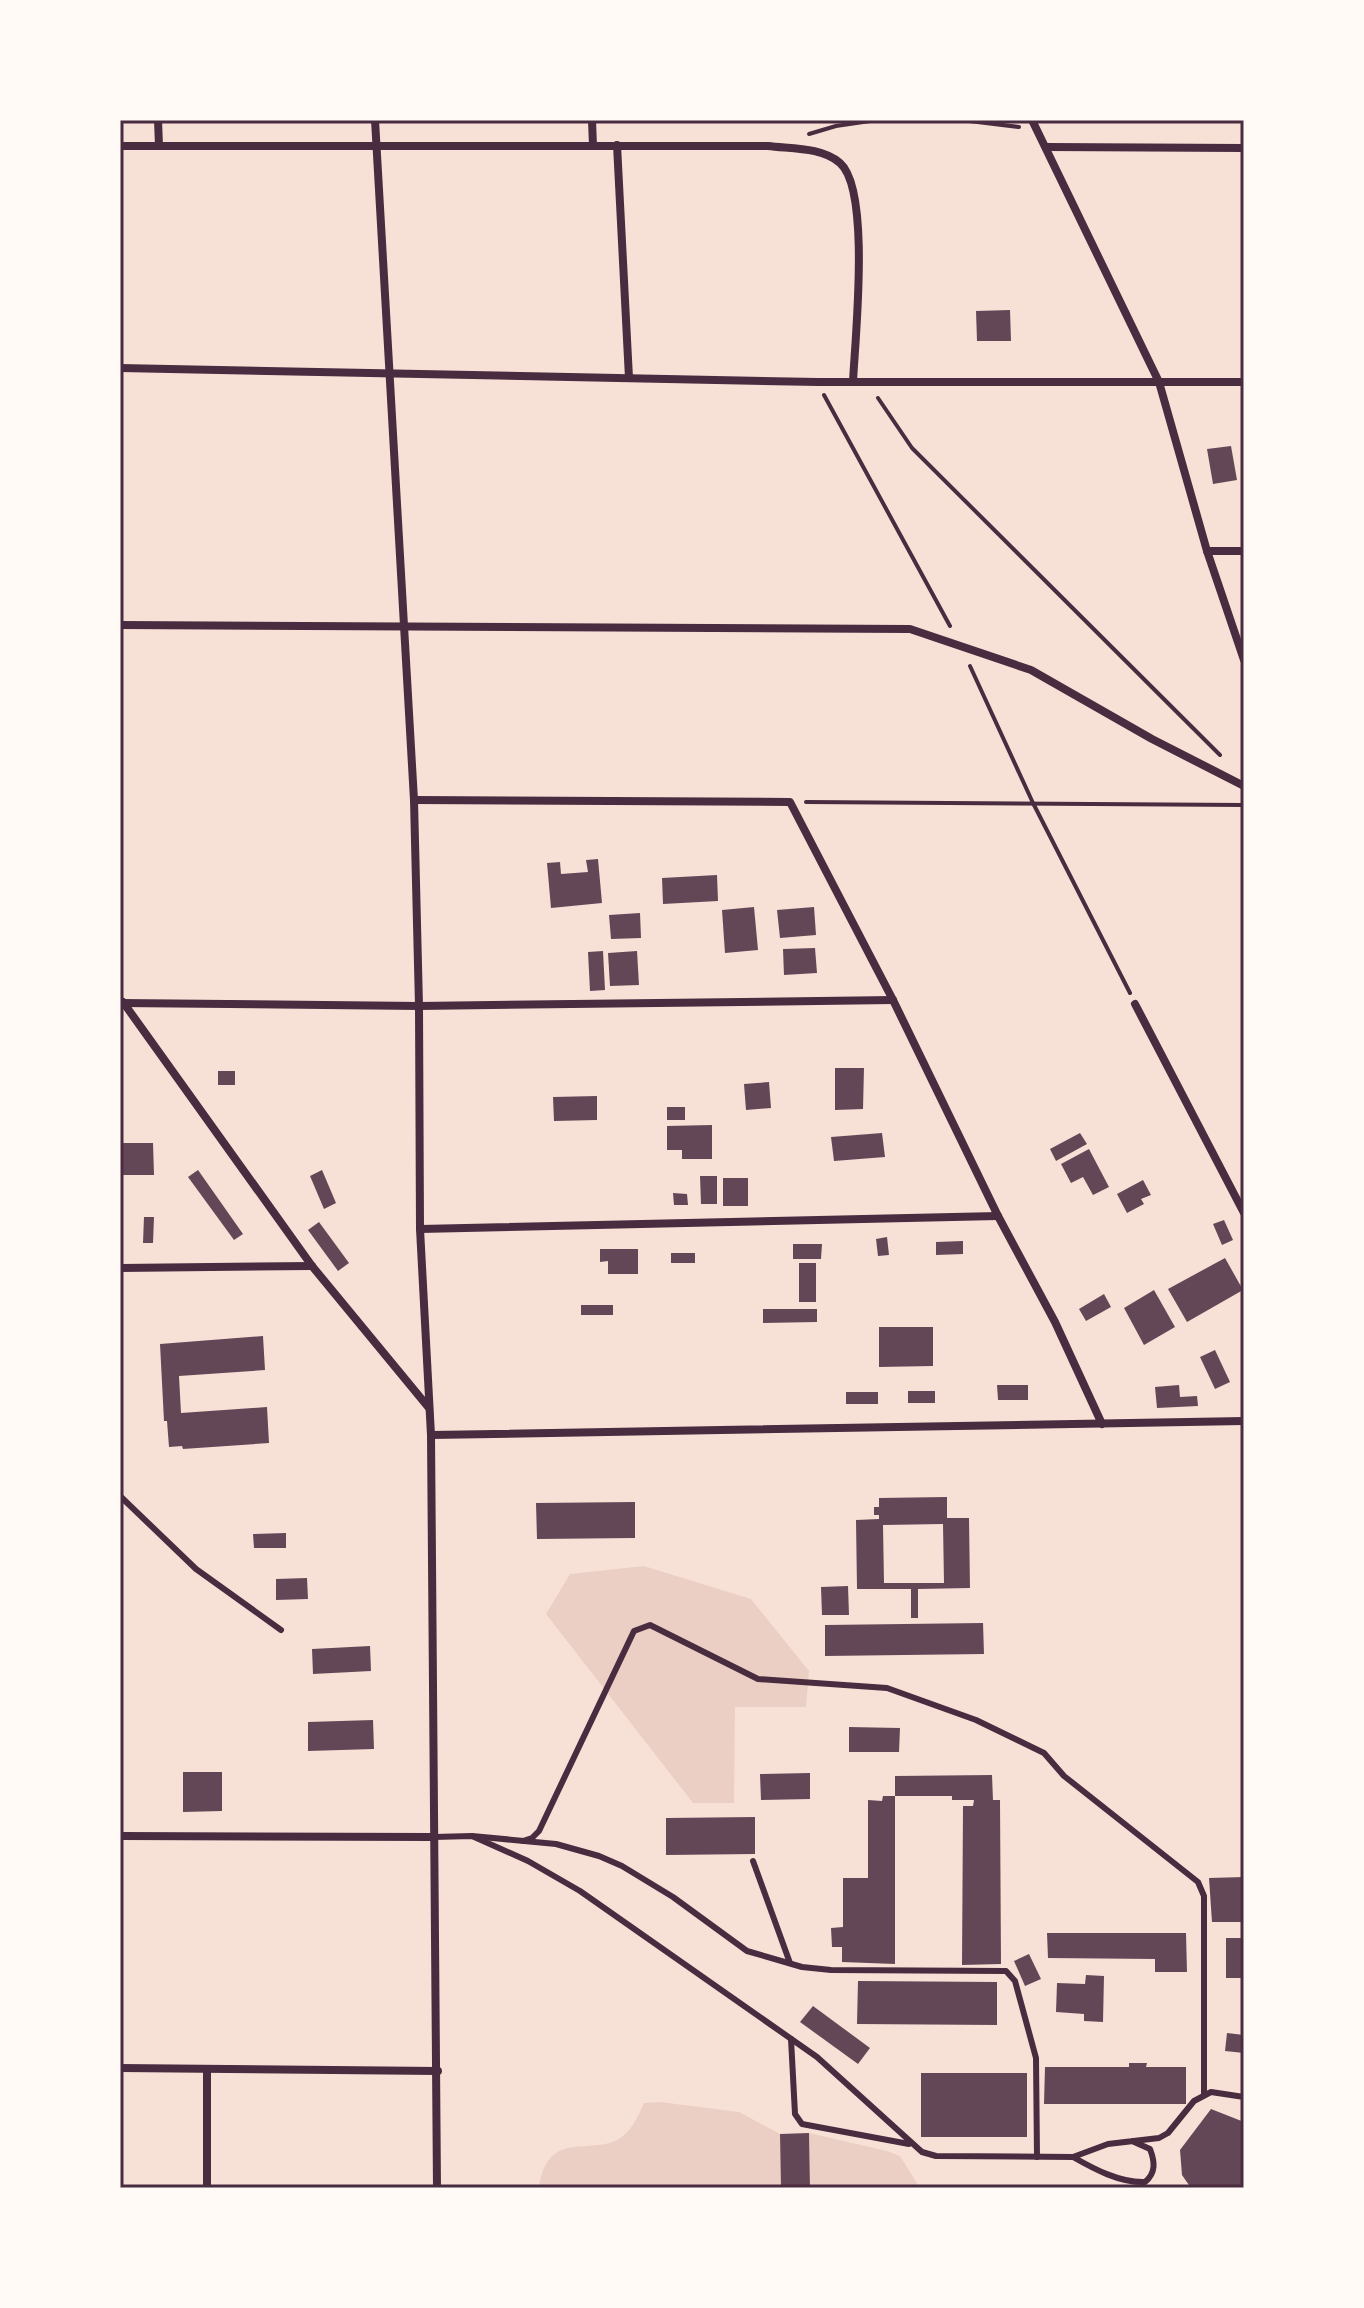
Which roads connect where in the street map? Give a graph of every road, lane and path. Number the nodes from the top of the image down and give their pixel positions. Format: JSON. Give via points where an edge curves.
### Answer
{"nodes":[{"id":1,"x":158,"y":120,"type":"edge"},
{"id":2,"x":375,"y":120,"type":"edge"},
{"id":3,"x":592,"y":120,"type":"edge"},
{"id":4,"x":877,"y":120,"type":"edge"},
{"id":5,"x":961,"y":120,"type":"edge"},
{"id":6,"x":1032,"y":120,"type":"edge"},
{"id":7,"x":1037,"y":130,"type":"junction"},
{"id":8,"x":617,"y":145,"type":"junction"},
{"id":9,"x":120,"y":146,"type":"edge"},
{"id":10,"x":159,"y":146,"type":"junction"},
{"id":11,"x":376,"y":146,"type":"junction"},
{"id":12,"x":593,"y":146,"type":"junction"},
{"id":13,"x":768,"y":146,"type":"junction"},
{"id":14,"x":1046,"y":147,"type":"junction"},
{"id":15,"x":1244,"y":148,"type":"edge"},
{"id":16,"x":120,"y":368,"type":"edge"},
{"id":17,"x":392,"y":373,"type":"junction"},
{"id":18,"x":629,"y":378,"type":"junction"},
{"id":19,"x":818,"y":382,"type":"junction"},
{"id":20,"x":853,"y":382,"type":"junction"},
{"id":21,"x":867,"y":382,"type":"junction"},
{"id":22,"x":1159,"y":382,"type":"junction"},
{"id":23,"x":1244,"y":382,"type":"edge"},
{"id":24,"x":1207,"y":551,"type":"junction"},
{"id":25,"x":1244,"y":551,"type":"edge"},
{"id":26,"x":120,"y":625,"type":"edge"},
{"id":27,"x":402,"y":626,"type":"junction"},
{"id":28,"x":961,"y":645,"type":"junction"},
{"id":29,"x":1244,"y":660,"type":"edge"},
{"id":30,"x":1222,"y":758,"type":"dead end"},
{"id":31,"x":1244,"y":786,"type":"edge"},
{"id":32,"x":414,"y":800,"type":"junction"},
{"id":33,"x":790,"y":802,"type":"junction"},
{"id":34,"x":1033,"y":803,"type":"junction"},
{"id":35,"x":1244,"y":805,"type":"edge"},
{"id":36,"x":893,"y":1000,"type":"junction"},
{"id":37,"x":121,"y":1001,"type":"edge"},
{"id":38,"x":1135,"y":1004,"type":"joint"},
{"id":39,"x":419,"y":1006,"type":"junction"},
{"id":40,"x":1241,"y":1201,"type":"edge"},
{"id":41,"x":1244,"y":1213,"type":"edge"},
{"id":42,"x":998,"y":1216,"type":"junction"},
{"id":43,"x":420,"y":1229,"type":"junction"},
{"id":44,"x":312,"y":1266,"type":"junction"},
{"id":45,"x":120,"y":1268,"type":"edge"},
{"id":46,"x":429,"y":1408,"type":"junction"},
{"id":47,"x":1244,"y":1421,"type":"edge"},
{"id":48,"x":1102,"y":1424,"type":"junction"},
{"id":49,"x":431,"y":1435,"type":"junction"},
{"id":50,"x":120,"y":1496,"type":"edge"},
{"id":51,"x":281,"y":1630,"type":"dead end"},
{"id":52,"x":120,"y":1836,"type":"edge"},
{"id":53,"x":472,"y":1836,"type":"junction"},
{"id":54,"x":434,"y":1837,"type":"junction"},
{"id":55,"x":523,"y":1841,"type":"junction"},
{"id":56,"x":753,"y":1861,"type":"dead end"},
{"id":57,"x":790,"y":1963,"type":"junction"},
{"id":58,"x":791,"y":2039,"type":"junction"},
{"id":59,"x":120,"y":2068,"type":"edge"},
{"id":60,"x":207,"y":2069,"type":"junction"},
{"id":61,"x":438,"y":2071,"type":"junction"},
{"id":62,"x":1204,"y":2095,"type":"junction"},
{"id":63,"x":1244,"y":2097,"type":"edge"},
{"id":64,"x":1132,"y":2141,"type":"junction"},
{"id":65,"x":912,"y":2144,"type":"junction"},
{"id":66,"x":1037,"y":2157,"type":"junction"},
{"id":67,"x":1073,"y":2157,"type":"junction"},
{"id":68,"x":207,"y":2188,"type":"edge"},
{"id":69,"x":437,"y":2188,"type":"edge"}],
"edges":[{"from":1,"to":10,"type":"street"},
{"from":2,"to":11,"type":"street"},
{"from":3,"to":12,"type":"street"},
{"from":4,"to":13,"type":"path"},
{"from":5,"to":7,"type":"path"},
{"from":6,"to":7,"type":"street"},
{"from":7,"to":14,"type":"street"},
{"from":8,"to":12,"type":"street"},
{"from":8,"to":13,"type":"street"},
{"from":8,"to":18,"type":"street"},
{"from":9,"to":10,"type":"street"},
{"from":10,"to":11,"type":"street"},
{"from":11,"to":12,"type":"street"},
{"from":11,"to":17,"type":"street"},
{"from":13,"to":20,"type":"street","via":[[827,154],[848,171],[859,238]]},
{"from":14,"to":15,"type":"street"},
{"from":14,"to":22,"type":"street"},
{"from":16,"to":17,"type":"street"},
{"from":17,"to":18,"type":"street"},
{"from":17,"to":27,"type":"street"},
{"from":18,"to":19,"type":"street"},
{"from":19,"to":20,"type":"street"},
{"from":19,"to":28,"type":"path"},
{"from":20,"to":21,"type":"street"},
{"from":21,"to":22,"type":"street"},
{"from":21,"to":30,"type":"path","via":[[912,448]]},
{"from":22,"to":23,"type":"street"},
{"from":22,"to":24,"type":"street"},
{"from":24,"to":25,"type":"street"},
{"from":24,"to":29,"type":"street"},
{"from":26,"to":27,"type":"street"},
{"from":27,"to":28,"type":"street","via":[[894,628]]},
{"from":27,"to":32,"type":"street"},
{"from":28,"to":31,"type":"street","via":[[1031,670]]},
{"from":28,"to":34,"type":"path"},
{"from":32,"to":33,"type":"street"},
{"from":32,"to":39,"type":"street"},
{"from":33,"to":34,"type":"path"},
{"from":33,"to":36,"type":"street"},
{"from":34,"to":35,"type":"path"},
{"from":34,"to":38,"type":"path"},
{"from":36,"to":39,"type":"street"},
{"from":36,"to":42,"type":"street"},
{"from":37,"to":39,"type":"street"},
{"from":37,"to":44,"type":"street"},
{"from":38,"to":40,"type":"street"},
{"from":39,"to":43,"type":"street"},
{"from":40,"to":41,"type":"street"},
{"from":42,"to":43,"type":"street"},
{"from":42,"to":48,"type":"street"},
{"from":43,"to":46,"type":"street"},
{"from":44,"to":45,"type":"street"},
{"from":44,"to":46,"type":"street"},
{"from":46,"to":49,"type":"street"},
{"from":47,"to":48,"type":"street"},
{"from":48,"to":49,"type":"street"},
{"from":49,"to":54,"type":"street"},
{"from":50,"to":51,"type":"lane","via":[[196,1569]]},
{"from":52,"to":54,"type":"street"},
{"from":53,"to":54,"type":"lane"},
{"from":53,"to":55,"type":"lane"},
{"from":53,"to":58,"type":"lane","via":[[580,1891]]},
{"from":54,"to":61,"type":"street"},
{"from":55,"to":57,"type":"lane","via":[[556,1844],[622,1866],[747,1951]]},
{"from":55,"to":62,"type":"lane","via":[[539,1831],[634,1631],[641,1626],[650,1625],[758,1679],[887,1688],[964,1716],[1044,1753],[1064,1776],[1198,1882],[1204,1896]]},
{"from":56,"to":57,"type":"lane"},
{"from":57,"to":66,"type":"lane","via":[[831,1970],[1012,1975],[1036,2058]]},
{"from":58,"to":65,"type":"lane"},
{"from":58,"to":65,"type":"lane","via":[[795,2114],[802,2124]]},
{"from":59,"to":60,"type":"street"},
{"from":60,"to":61,"type":"street"},
{"from":60,"to":68,"type":"street"},
{"from":61,"to":69,"type":"street"},
{"from":62,"to":63,"type":"lane"},
{"from":62,"to":64,"type":"lane","via":[[1168,2133]]},
{"from":64,"to":67,"type":"lane"},
{"from":64,"to":67,"type":"lane","via":[[1150,2149],[1154,2158],[1145,2182],[1133,2183]]},
{"from":65,"to":66,"type":"lane","via":[[936,2156]]},
{"from":66,"to":67,"type":"lane"}]}
